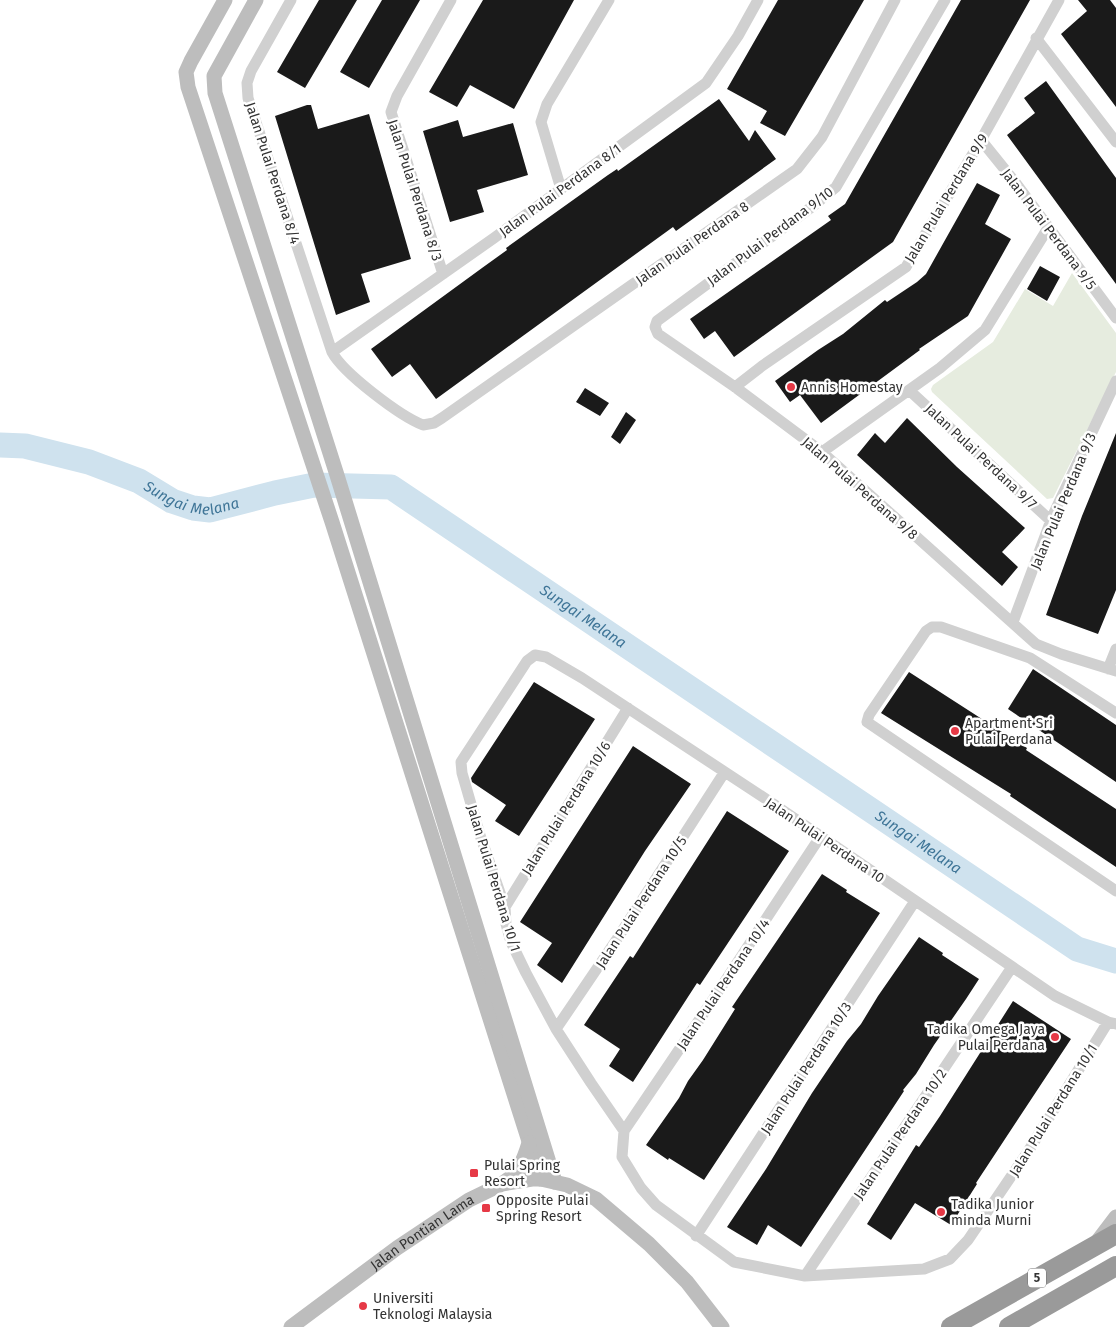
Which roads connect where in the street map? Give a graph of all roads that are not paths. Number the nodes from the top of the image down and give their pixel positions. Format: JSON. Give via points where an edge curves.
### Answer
{"nodes":[{"id":1,"x":225,"y":0,"type":"edge"},
{"id":2,"x":256,"y":0,"type":"edge"},
{"id":3,"x":291,"y":0,"type":"edge"},
{"id":4,"x":451,"y":0,"type":"edge"},
{"id":5,"x":609,"y":0,"type":"edge"},
{"id":6,"x":758,"y":0,"type":"edge"},
{"id":7,"x":895,"y":0,"type":"edge"},
{"id":8,"x":945,"y":0,"type":"edge"},
{"id":9,"x":1059,"y":0,"type":"edge"},
{"id":10,"x":1036,"y":38,"type":"junction"},
{"id":11,"x":980,"y":140,"type":"junction"},
{"id":12,"x":1116,"y":142,"type":"edge"},
{"id":13,"x":561,"y":189,"type":"junction"},
{"id":14,"x":1048,"y":228,"type":"junction"},
{"id":15,"x":443,"y":274,"type":"junction"},
{"id":16,"x":1116,"y":318,"type":"edge"},
{"id":17,"x":655,"y":327,"type":"joint"},
{"id":18,"x":332,"y":352,"type":"junction"},
{"id":19,"x":1116,"y":381,"type":"edge"},
{"id":20,"x":735,"y":387,"type":"junction"},
{"id":21,"x":910,"y":391,"type":"junction"},
{"id":22,"x":822,"y":452,"type":"junction"},
{"id":23,"x":1051,"y":521,"type":"junction"},
{"id":24,"x":1012,"y":622,"type":"junction"},
{"id":25,"x":1036,"y":644,"type":"junction"},
{"id":26,"x":1116,"y":649,"type":"edge"},
{"id":27,"x":535,"y":655,"type":"joint"},
{"id":28,"x":1030,"y":658,"type":"junction"},
{"id":29,"x":1112,"y":670,"type":"edge"},
{"id":30,"x":628,"y":708,"type":"junction"},
{"id":31,"x":1116,"y":713,"type":"edge"},
{"id":32,"x":724,"y":773,"type":"junction"},
{"id":33,"x":820,"y":837,"type":"junction"},
{"id":34,"x":1116,"y":891,"type":"edge"},
{"id":35,"x":915,"y":901,"type":"junction"},
{"id":36,"x":505,"y":907,"type":"junction"},
{"id":37,"x":1012,"y":967,"type":"junction"},
{"id":38,"x":1112,"y":1023,"type":"edge"},
{"id":39,"x":556,"y":1029,"type":"junction"},
{"id":40,"x":624,"y":1130,"type":"junction"},
{"id":41,"x":529,"y":1143,"type":"junction"},
{"id":42,"x":546,"y":1152,"type":"junction"},
{"id":43,"x":548,"y":1180,"type":"junction"},
{"id":44,"x":502,"y":1184,"type":"junction"},
{"id":45,"x":596,"y":1199,"type":"junction"},
{"id":46,"x":1116,"y":1217,"type":"edge"},
{"id":47,"x":1116,"y":1234,"type":"edge"},
{"id":48,"x":696,"y":1236,"type":"junction"},
{"id":49,"x":1095,"y":1245,"type":"junction"},
{"id":50,"x":1116,"y":1245,"type":"edge"},
{"id":51,"x":1114,"y":1268,"type":"edge"},
{"id":52,"x":805,"y":1276,"type":"junction"},
{"id":53,"x":978,"y":1312,"type":"junction"},
{"id":54,"x":291,"y":1327,"type":"edge"},
{"id":55,"x":722,"y":1327,"type":"edge"},
{"id":56,"x":951,"y":1327,"type":"edge"},
{"id":57,"x":1009,"y":1327,"type":"edge"}],
"edges":[{"from":1,"to":41,"type":"street","via":[[190,61],[186,72],[188,87],[332,522]]},
{"from":2,"to":42,"type":"street","via":[[214,76],[215,93]]},
{"from":3,"to":18,"type":"street","name":"Jalan Pulai Perdana 8/4","via":[[251,71],[247,83],[248,98]]},
{"from":4,"to":15,"type":"street","name":"Jalan Pulai Perdana 8/3","via":[[391,112]]},
{"from":5,"to":13,"type":"street","via":[[547,104],[542,122]]},
{"from":6,"to":13,"type":"street","name":"Jalan Pulai Perdana 8/1","via":[[706,83]]},
{"from":7,"to":18,"type":"street","name":"Jalan Pulai Perdana 8","via":[[822,137],[797,169],[442,418],[423,425],[375,394]]},
{"from":8,"to":17,"type":"street","name":"Jalan Pulai Perdana 9/10","via":[[836,187],[657,321]]},
{"from":9,"to":10,"type":"street","name":"Jalan Pulai Perdana 9/9"},
{"from":10,"to":11,"type":"street","name":"Jalan Pulai Perdana 9/9"},
{"from":10,"to":12,"type":"street"},
{"from":11,"to":14,"type":"street","name":"Jalan Pulai Perdana 9/5","via":[[1016,182]]},
{"from":11,"to":20,"type":"street","name":"Jalan Pulai Perdana 9/9","via":[[906,266]]},
{"from":13,"to":15,"type":"street","name":"Jalan Pulai Perdana 8/1"},
{"from":14,"to":16,"type":"street","name":"Jalan Pulai Perdana 9/5"},
{"from":14,"to":21,"type":"street","via":[[985,330]]},
{"from":15,"to":18,"type":"street","name":"Jalan Pulai Perdana 8/1"},
{"from":17,"to":20,"type":"street","name":"Jalan Pulai Perdana 9/8","via":[[658,334]]},
{"from":19,"to":23,"type":"street","name":"Jalan Pulai Perdana 9/3"},
{"from":20,"to":22,"type":"street","name":"Jalan Pulai Perdana 9/8"},
{"from":21,"to":22,"type":"street"},
{"from":21,"to":23,"type":"street","name":"Jalan Pulai Perdana 9/7"},
{"from":22,"to":24,"type":"street","name":"Jalan Pulai Perdana 9/8"},
{"from":23,"to":24,"type":"street","name":"Jalan Pulai Perdana 9/3"},
{"from":24,"to":25,"type":"street","name":"Jalan Pulai Perdana 9/8"},
{"from":25,"to":28,"type":"street"},
{"from":25,"to":29,"type":"street"},
{"from":26,"to":29,"type":"street"},
{"from":27,"to":30,"type":"street","name":"Jalan Pulai Perdana 10","via":[[561,665]]},
{"from":27,"to":36,"type":"street","name":"Jalan Pulai Perdana 10/1","via":[[527,661],[461,762],[480,835]]},
{"from":28,"to":31,"type":"street"},
{"from":28,"to":34,"type":"street","via":[[941,627],[932,627],[910,654],[867,722]]},
{"from":30,"to":32,"type":"street","name":"Jalan Pulai Perdana 10"},
{"from":30,"to":36,"type":"street","name":"Jalan Pulai Perdana 10/6"},
{"from":32,"to":33,"type":"street","name":"Jalan Pulai Perdana 10"},
{"from":32,"to":39,"type":"street","name":"Jalan Pulai Perdana 10/5"},
{"from":33,"to":35,"type":"street","name":"Jalan Pulai Perdana 10"},
{"from":33,"to":40,"type":"street","name":"Jalan Pulai Perdana 10/4"},
{"from":35,"to":37,"type":"street","name":"Jalan Pulai Perdana 10"},
{"from":35,"to":48,"type":"street","name":"Jalan Pulai Perdana 10/3"},
{"from":36,"to":39,"type":"street","name":"Jalan Pulai Perdana 10/1","via":[[511,942]]},
{"from":37,"to":38,"type":"street","name":"Jalan Pulai Perdana 10","via":[[1055,996]]},
{"from":37,"to":52,"type":"street","name":"Jalan Pulai Perdana 10/2"},
{"from":38,"to":52,"type":"street","name":"Jalan Pulai Perdana 10/1","via":[[1003,1190],[968,1240],[950,1259],[924,1269]]},
{"from":39,"to":40,"type":"street","name":"Jalan Pulai Perdana 10/1"},
{"from":40,"to":48,"type":"street","name":"Jalan Pulai Perdana 10/1","via":[[622,1157],[641,1188],[656,1205]]},
{"from":41,"to":43,"type":"street"},
{"from":41,"to":44,"type":"street","via":[[521,1166]]},
{"from":42,"to":43,"type":"street"},
{"from":42,"to":45,"type":"street","via":[[572,1181]]},
{"from":43,"to":44,"type":"street","name":"Jalan Pontian Lama"},
{"from":43,"to":45,"type":"street","name":"Jalan Pontian Lama"},
{"from":44,"to":54,"type":"street","name":"Jalan Pontian Lama","via":[[469,1200],[396,1248]]},
{"from":45,"to":55,"type":"street","name":"Jalan Pontian Lama","via":[[687,1282]]},
{"from":46,"to":49,"type":"street"},
{"from":47,"to":49,"type":"highway","number":"5"},
{"from":48,"to":52,"type":"street","name":"Jalan Pulai Perdana 10/1","via":[[734,1262]]},
{"from":49,"to":53,"type":"highway","number":"5"},
{"from":50,"to":53,"type":"highway"},
{"from":51,"to":57,"type":"highway","number":"5"},
{"from":53,"to":56,"type":"highway","number":"5"}]}
